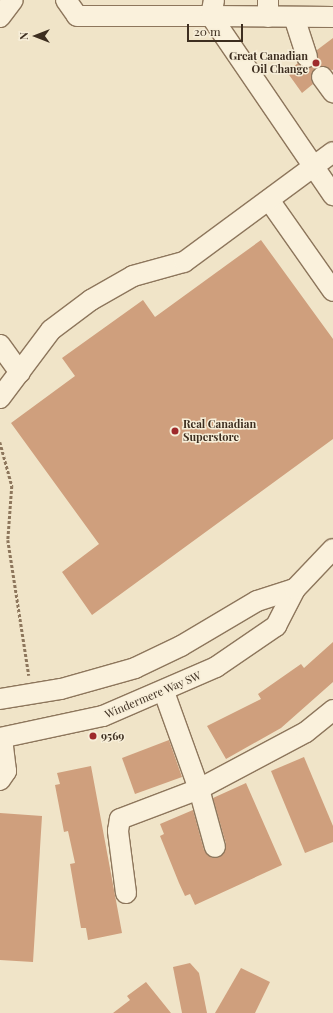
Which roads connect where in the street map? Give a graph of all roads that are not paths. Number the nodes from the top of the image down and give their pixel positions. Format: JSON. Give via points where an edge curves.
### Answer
{"nodes":[{"id":1,"x":14,"y":0,"type":"edge"},
{"id":2,"x":66,"y":0,"type":"edge"},
{"id":3,"x":114,"y":8,"type":"edge"},
{"id":4,"x":213,"y":8,"type":"edge"},
{"id":5,"x":268,"y":8,"type":"edge"},
{"id":6,"x":0,"y":17,"type":"edge"},
{"id":7,"x":294,"y":17,"type":"junction"},
{"id":8,"x":333,"y":17,"type":"edge"},
{"id":9,"x":307,"y":57,"type":"dead end"},
{"id":10,"x":333,"y":152,"type":"edge"},
{"id":11,"x":314,"y":167,"type":"junction"},
{"id":12,"x":333,"y":195,"type":"edge"},
{"id":13,"x":269,"y":200,"type":"junction"},
{"id":14,"x":333,"y":292,"type":"edge"},
{"id":15,"x":0,"y":345,"type":"edge"},
{"id":16,"x":20,"y":373,"type":"junction"},
{"id":17,"x":0,"y":398,"type":"edge"},
{"id":18,"x":333,"y":550,"type":"edge"},
{"id":19,"x":295,"y":589,"type":"junction"},
{"id":20,"x":164,"y":692,"type":"junction"},
{"id":21,"x":0,"y":699,"type":"edge"},
{"id":22,"x":333,"y":710,"type":"edge"},
{"id":23,"x":1,"y":738,"type":"edge"},
{"id":24,"x":0,"y":780,"type":"edge"},
{"id":25,"x":199,"y":789,"type":"junction"},
{"id":26,"x":215,"y":847,"type":"dead end"},
{"id":27,"x":126,"y":893,"type":"dead end"}],
"edges":[{"from":1,"to":6,"type":"street"},
{"from":2,"to":3,"type":"street","via":[[77,16]]},
{"from":3,"to":4,"type":"street"},
{"from":4,"to":5,"type":"street"},
{"from":4,"to":11,"type":"street"},
{"from":5,"to":7,"type":"street"},
{"from":7,"to":8,"type":"street"},
{"from":7,"to":9,"type":"street"},
{"from":10,"to":11,"type":"street"},
{"from":11,"to":12,"type":"street"},
{"from":11,"to":13,"type":"street"},
{"from":13,"to":14,"type":"street"},
{"from":13,"to":16,"type":"street","via":[[184,262],[133,276],[92,300],[51,330]]},
{"from":15,"to":16,"type":"street"},
{"from":16,"to":17,"type":"street"},
{"from":18,"to":19,"type":"street","name":"Windermere Way SW"},
{"from":19,"to":20,"type":"street","name":"Windermere Way SW","via":[[276,626],[216,667]]},
{"from":19,"to":21,"type":"street","name":"Windermere Way SW","via":[[257,601],[181,646],[135,668],[61,689]]},
{"from":20,"to":23,"type":"street","name":"Windermere Way SW","via":[[103,716]]},
{"from":20,"to":25,"type":"street"},
{"from":22,"to":25,"type":"street","via":[[306,732]]},
{"from":23,"to":24,"type":"street","via":[[6,771]]},
{"from":25,"to":26,"type":"street"},
{"from":25,"to":27,"type":"street","via":[[120,819],[118,831]]}]}
